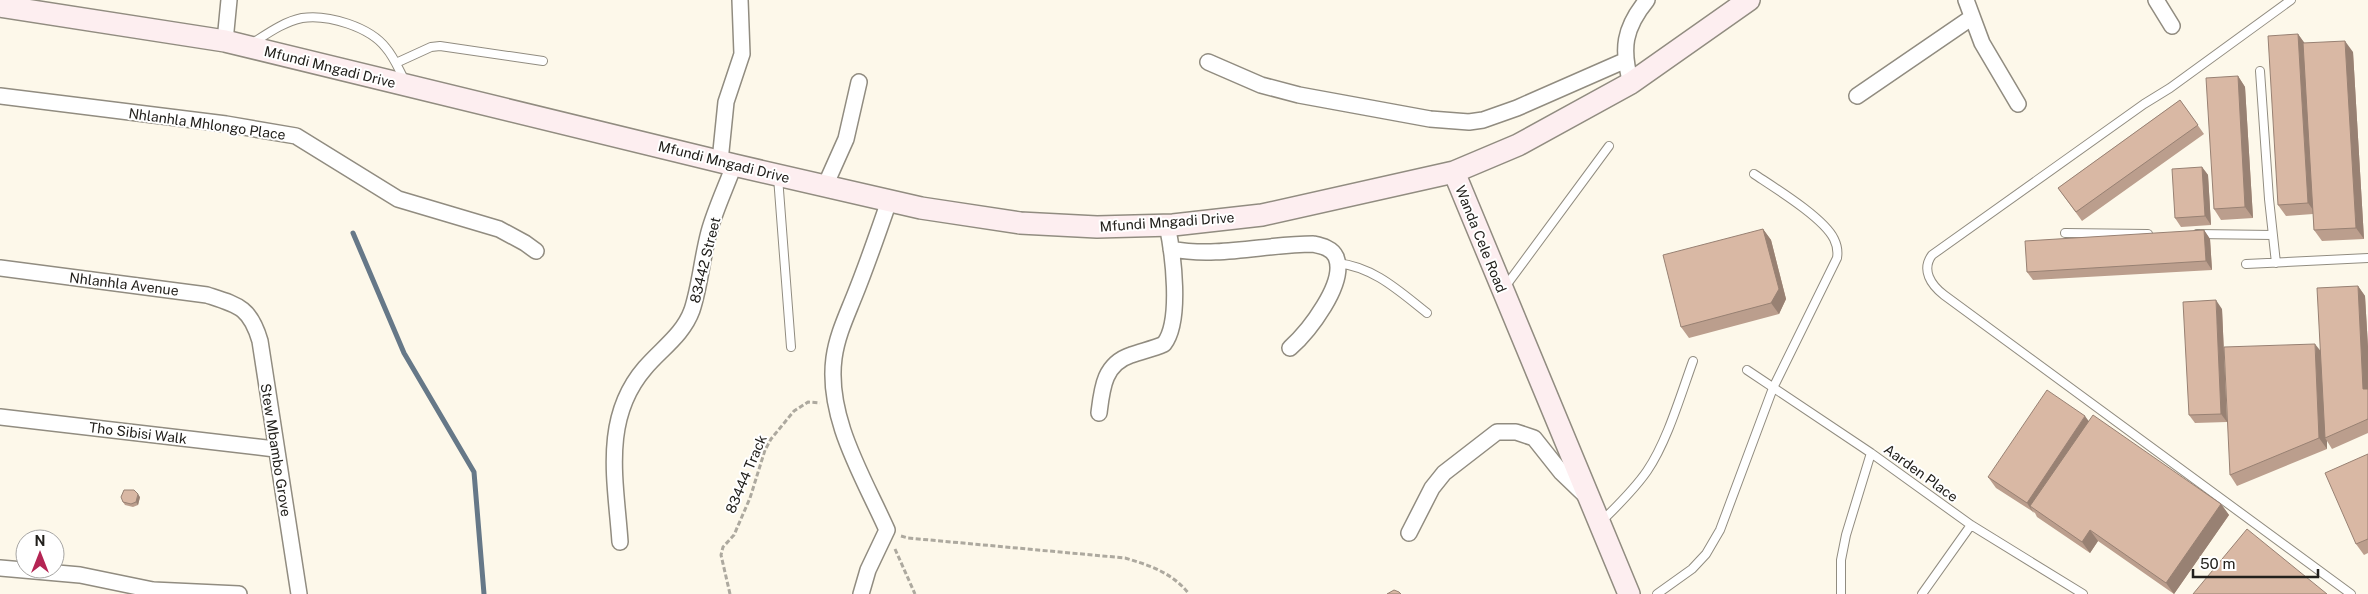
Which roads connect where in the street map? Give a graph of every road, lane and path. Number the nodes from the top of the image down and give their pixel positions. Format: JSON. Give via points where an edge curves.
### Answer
{"nodes":[{"id":1,"x":229,"y":0,"type":"edge"},
{"id":2,"x":740,"y":0,"type":"edge"},
{"id":3,"x":1647,"y":0,"type":"edge"},
{"id":4,"x":1750,"y":0,"type":"edge"},
{"id":5,"x":1966,"y":0,"type":"edge"},
{"id":6,"x":2156,"y":0,"type":"edge"},
{"id":7,"x":2291,"y":0,"type":"edge"},
{"id":8,"x":0,"y":6,"type":"edge"},
{"id":9,"x":1972,"y":18,"type":"junction"},
{"id":10,"x":2172,"y":26,"type":"dead end"},
{"id":11,"x":225,"y":41,"type":"junction"},
{"id":12,"x":247,"y":46,"type":"junction"},
{"id":13,"x":543,"y":61,"type":"dead end"},
{"id":14,"x":1624,"y":61,"type":"junction"},
{"id":15,"x":1208,"y":62,"type":"dead end"},
{"id":16,"x":396,"y":63,"type":"junction"},
{"id":17,"x":2260,"y":71,"type":"dead end"},
{"id":18,"x":859,"y":82,"type":"dead end"},
{"id":19,"x":1631,"y":83,"type":"junction"},
{"id":20,"x":407,"y":85,"type":"junction"},
{"id":21,"x":0,"y":96,"type":"edge"},
{"id":22,"x":1857,"y":96,"type":"dead end"},
{"id":23,"x":2018,"y":104,"type":"dead end"},
{"id":24,"x":1609,"y":146,"type":"dead end"},
{"id":25,"x":727,"y":163,"type":"junction"},
{"id":26,"x":1454,"y":172,"type":"junction"},
{"id":27,"x":1754,"y":174,"type":"dead end"},
{"id":28,"x":778,"y":176,"type":"junction"},
{"id":29,"x":825,"y":186,"type":"junction"},
{"id":30,"x":889,"y":201,"type":"junction"},
{"id":31,"x":1167,"y":225,"type":"junction"},
{"id":32,"x":2065,"y":234,"type":"dead end"},
{"id":33,"x":2156,"y":234,"type":"edge"},
{"id":34,"x":2191,"y":234,"type":"edge"},
{"id":35,"x":2273,"y":235,"type":"junction"},
{"id":36,"x":1172,"y":249,"type":"junction"},
{"id":37,"x":536,"y":251,"type":"dead end"},
{"id":38,"x":2368,"y":258,"type":"edge"},
{"id":39,"x":1337,"y":263,"type":"junction"},
{"id":40,"x":2276,"y":263,"type":"junction"},
{"id":41,"x":2246,"y":264,"type":"dead end"},
{"id":42,"x":0,"y":268,"type":"edge"},
{"id":43,"x":1502,"y":291,"type":"junction"},
{"id":44,"x":245,"y":311,"type":"joint"},
{"id":45,"x":1427,"y":313,"type":"dead end"},
{"id":46,"x":791,"y":347,"type":"dead end"},
{"id":47,"x":1290,"y":348,"type":"dead end"},
{"id":48,"x":1693,"y":360,"type":"dead end"},
{"id":49,"x":1746,"y":370,"type":"dead end"},
{"id":50,"x":1773,"y":388,"type":"junction"},
{"id":51,"x":837,"y":406,"type":"junction"},
{"id":52,"x":1099,"y":413,"type":"dead end"},
{"id":53,"x":0,"y":417,"type":"edge"},
{"id":54,"x":275,"y":449,"type":"junction"},
{"id":55,"x":1872,"y":453,"type":"junction"},
{"id":56,"x":1589,"y":498,"type":"junction"},
{"id":57,"x":1599,"y":523,"type":"junction"},
{"id":58,"x":1971,"y":525,"type":"junction"},
{"id":59,"x":887,"y":530,"type":"junction"},
{"id":60,"x":1409,"y":532,"type":"dead end"},
{"id":61,"x":620,"y":542,"type":"dead end"},
{"id":62,"x":0,"y":568,"type":"edge"},
{"id":63,"x":239,"y":594,"type":"edge"},
{"id":64,"x":299,"y":594,"type":"edge"},
{"id":65,"x":730,"y":594,"type":"edge"},
{"id":66,"x":861,"y":594,"type":"edge"},
{"id":67,"x":915,"y":594,"type":"edge"},
{"id":68,"x":1188,"y":594,"type":"edge"},
{"id":69,"x":1629,"y":594,"type":"edge"},
{"id":70,"x":1657,"y":594,"type":"edge"},
{"id":71,"x":1841,"y":594,"type":"edge"},
{"id":72,"x":1922,"y":594,"type":"edge"},
{"id":73,"x":2083,"y":594,"type":"edge"},
{"id":74,"x":2351,"y":594,"type":"edge"}],
"edges":[{"from":1,"to":11,"type":"street"},
{"from":2,"to":25,"type":"street","name":"83442 Street","via":[[742,54],[726,102]]},
{"from":3,"to":14,"type":"street","via":[[1632,23]]},
{"from":4,"to":19,"type":"street","name":"Wanda Cele Road"},
{"from":5,"to":9,"type":"street"},
{"from":6,"to":10,"type":"street"},
{"from":7,"to":74,"type":"lane","via":[[1932,255],[1928,259],[1928,274],[1934,287],[1944,295]]},
{"from":8,"to":11,"type":"street","name":"Mfundi Mngadi Drive"},
{"from":9,"to":22,"type":"street"},
{"from":9,"to":23,"type":"street","via":[[1982,43]]},
{"from":11,"to":12,"type":"street","name":"Mfundi Mngadi Drive"},
{"from":12,"to":16,"type":"lane","via":[[285,23],[315,18],[366,30],[387,48]]},
{"from":12,"to":20,"type":"street","name":"Mfundi Mngadi Drive"},
{"from":13,"to":16,"type":"lane","via":[[431,46]]},
{"from":14,"to":15,"type":"street","via":[[1517,108],[1468,122],[1430,119],[1299,95],[1261,86]]},
{"from":14,"to":19,"type":"street"},
{"from":16,"to":20,"type":"lane"},
{"from":17,"to":35,"type":"lane"},
{"from":18,"to":29,"type":"street","via":[[846,139]]},
{"from":19,"to":26,"type":"street","name":"Wanda Cele Road","via":[[1518,145]]},
{"from":20,"to":25,"type":"street","name":"Mfundi Mngadi Drive"},
{"from":21,"to":37,"type":"street","name":"Nhlanhla Mhlongo Place","via":[[226,124],[296,136],[398,199],[499,228]]},
{"from":24,"to":43,"type":"lane"},
{"from":25,"to":28,"type":"street","name":"Mfundi Mngadi Drive"},
{"from":25,"to":61,"type":"street","name":"83442 Street","via":[[692,310],[680,332],[630,388],[614,434],[612,454]]},
{"from":26,"to":31,"type":"street","name":"Mfundi Mngadi Drive","via":[[1262,215]]},
{"from":26,"to":43,"type":"street","name":"Wanda Cele Road"},
{"from":27,"to":50,"type":"lane","via":[[1816,219],[1834,238],[1838,252]]},
{"from":28,"to":29,"type":"street","name":"Mfundi Mngadi Drive"},
{"from":28,"to":46,"type":"lane"},
{"from":29,"to":30,"type":"street","name":"Mfundi Mngadi Drive"},
{"from":30,"to":31,"type":"street","name":"Mfundi Mngadi Drive","via":[[1020,223],[1097,227]]},
{"from":30,"to":51,"type":"street","via":[[840,329],[833,382]]},
{"from":31,"to":36,"type":"street"},
{"from":32,"to":33,"type":"lane"},
{"from":34,"to":35,"type":"lane"},
{"from":35,"to":40,"type":"lane"},
{"from":36,"to":39,"type":"street","via":[[1225,251],[1313,244],[1333,253]]},
{"from":36,"to":52,"type":"street","via":[[1173,320],[1169,337],[1164,344],[1131,355],[1114,365],[1102,386]]},
{"from":38,"to":40,"type":"lane"},
{"from":39,"to":45,"type":"lane","via":[[1355,265],[1378,275]]},
{"from":39,"to":47,"type":"street","via":[[1327,301]]},
{"from":40,"to":41,"type":"lane"},
{"from":42,"to":44,"type":"street","name":"Nhlanhla Avenue","via":[[207,295]]},
{"from":43,"to":56,"type":"street","name":"Wanda Cele Road"},
{"from":44,"to":54,"type":"street","name":"Stew Mbambo Grove","via":[[254,322],[260,341]]},
{"from":48,"to":57,"type":"lane","via":[[1649,469]]},
{"from":49,"to":50,"type":"lane","name":"Aarden Place"},
{"from":50,"to":55,"type":"lane","name":"Aarden Place"},
{"from":50,"to":70,"type":"lane","via":[[1720,530],[1706,554],[1692,569]]},
{"from":51,"to":59,"type":"street","via":[[857,465]]},
{"from":51,"to":65,"type":"path","name":"83444 Track","via":[[825,406],[816,401],[803,404],[771,439],[734,535],[723,547],[721,556]]},
{"from":53,"to":54,"type":"street","name":"Tho Sibisi Walk"},
{"from":54,"to":64,"type":"street","name":"Stew Mbambo Grove"},
{"from":55,"to":58,"type":"lane","name":"Aarden Place"},
{"from":55,"to":71,"type":"lane","via":[[1846,535]]},
{"from":56,"to":57,"type":"street","name":"Wanda Cele Road"},
{"from":56,"to":60,"type":"street","via":[[1561,472],[1534,438],[1516,432],[1497,432],[1444,473],[1427,495]]},
{"from":57,"to":69,"type":"street","name":"Wanda Cele Road"},
{"from":58,"to":72,"type":"lane"},
{"from":58,"to":73,"type":"lane","name":"Aarden Place"},
{"from":59,"to":66,"type":"street","via":[[868,570]]},
{"from":59,"to":67,"type":"path"},
{"from":59,"to":68,"type":"path","via":[[908,538],[1125,558],[1172,576]]},
{"from":62,"to":63,"type":"street","via":[[80,575],[153,590]]}]}
